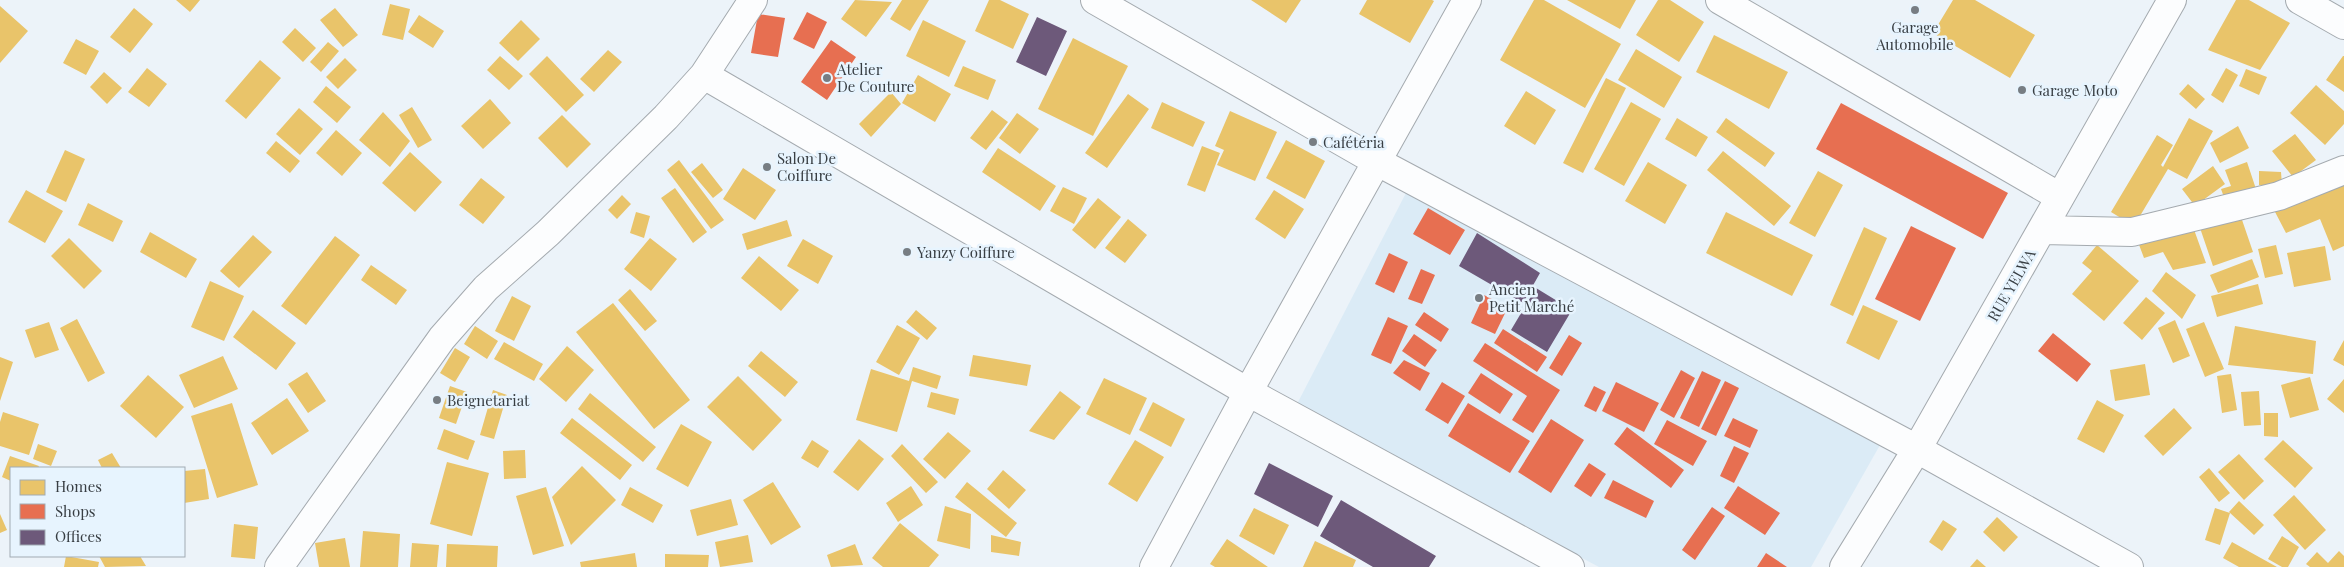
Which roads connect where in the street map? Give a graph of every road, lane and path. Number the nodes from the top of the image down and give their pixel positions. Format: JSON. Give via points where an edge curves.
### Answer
{"nodes":[{"id":1,"x":753,"y":0,"type":"edge"},
{"id":2,"x":1095,"y":0,"type":"edge"},
{"id":3,"x":1467,"y":0,"type":"edge"},
{"id":4,"x":1720,"y":0,"type":"edge"},
{"id":5,"x":2172,"y":0,"type":"edge"},
{"id":6,"x":2300,"y":0,"type":"edge"},
{"id":7,"x":2344,"y":25,"type":"edge"},
{"id":8,"x":704,"y":74,"type":"junction"},
{"id":9,"x":1376,"y":161,"type":"junction"},
{"id":10,"x":2344,"y":170,"type":"edge"},
{"id":11,"x":2060,"y":196,"type":"junction"},
{"id":12,"x":2042,"y":230,"type":"junction"},
{"id":13,"x":1248,"y":392,"type":"junction"},
{"id":14,"x":1917,"y":449,"type":"junction"},
{"id":15,"x":279,"y":567,"type":"edge"},
{"id":16,"x":1154,"y":567,"type":"edge"},
{"id":17,"x":1570,"y":567,"type":"edge"},
{"id":18,"x":1844,"y":567,"type":"edge"},
{"id":19,"x":2129,"y":567,"type":"edge"}],
"edges":[{"from":1,"to":8,"type":"street"},
{"from":2,"to":9,"type":"street"},
{"from":3,"to":9,"type":"street"},
{"from":4,"to":11,"type":"street"},
{"from":5,"to":11,"type":"street","name":"RUE YELWA"},
{"from":6,"to":7,"type":"street"},
{"from":8,"to":13,"type":"street"},
{"from":8,"to":15,"type":"street","via":[[653,130],[548,233],[486,288],[442,338]]},
{"from":9,"to":13,"type":"street"},
{"from":9,"to":14,"type":"street"},
{"from":10,"to":12,"type":"street","via":[[2279,196],[2132,232]]},
{"from":11,"to":12,"type":"street","name":"RUE YELWA"},
{"from":12,"to":14,"type":"street","name":"RUE YELWA"},
{"from":13,"to":16,"type":"street"},
{"from":13,"to":17,"type":"street"},
{"from":14,"to":18,"type":"street","name":"RUE YELWA"},
{"from":14,"to":19,"type":"street"}]}
